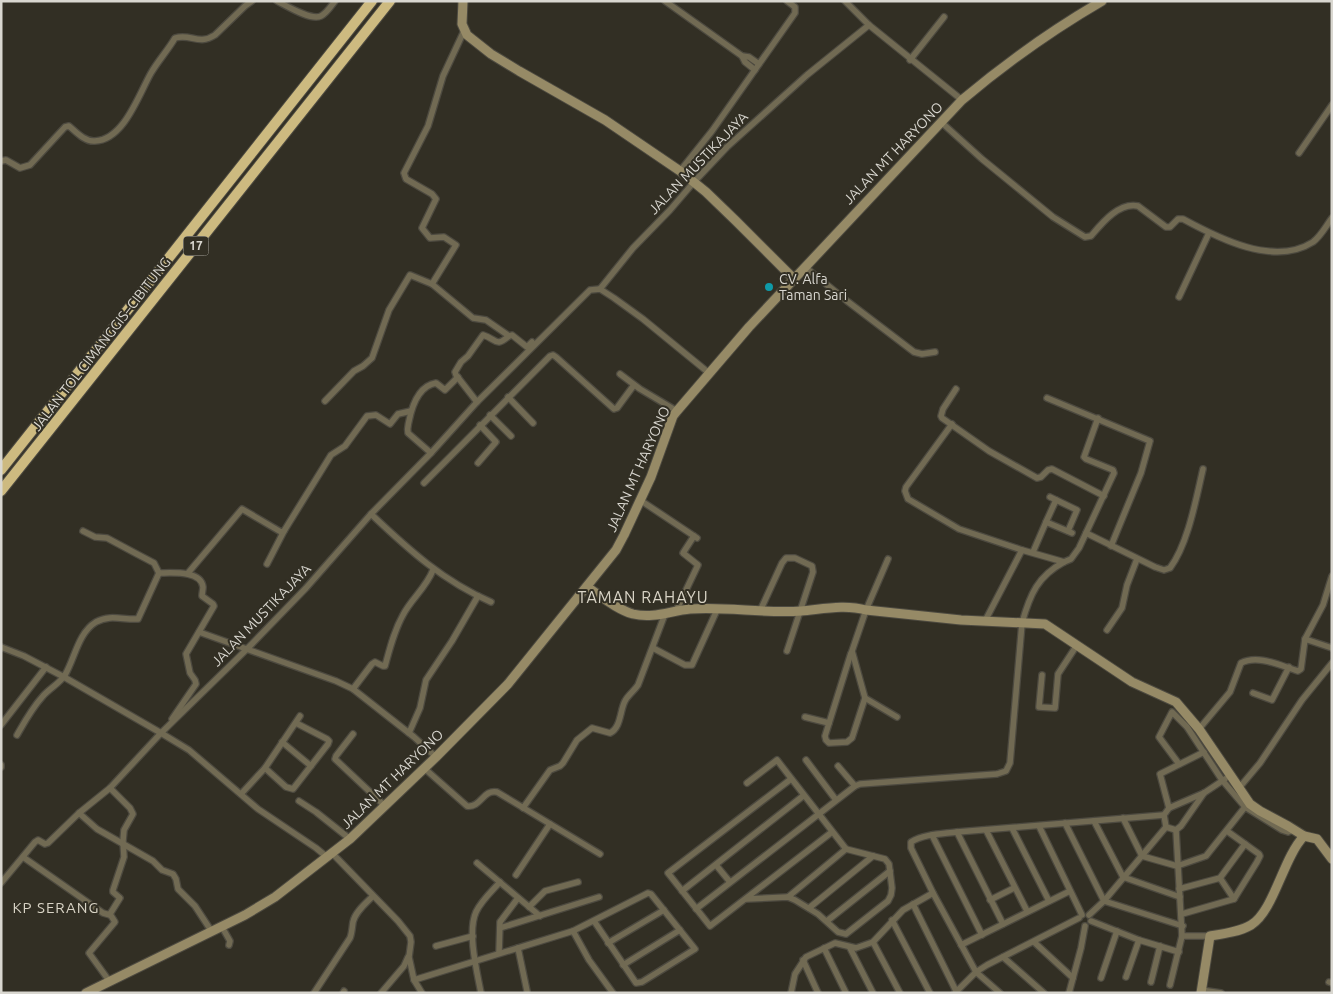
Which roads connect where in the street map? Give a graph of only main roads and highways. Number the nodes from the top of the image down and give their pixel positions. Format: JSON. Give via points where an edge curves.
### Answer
{"nodes":[{"id":1,"x":372,"y":1,"type":"edge"},
{"id":2,"x":390,"y":1,"type":"edge"},
{"id":3,"x":1,"y":470,"type":"edge"},
{"id":4,"x":1,"y":491,"type":"edge"}],
"edges":[{"from":1,"to":3,"type":"highway","name":"JALAN TOL CIMANGGIS–CIBITUNG","number":"17"},
{"from":2,"to":4,"type":"highway","name":"JALAN TOL CIMANGGIS–CIBITUNG","number":"17"}]}
